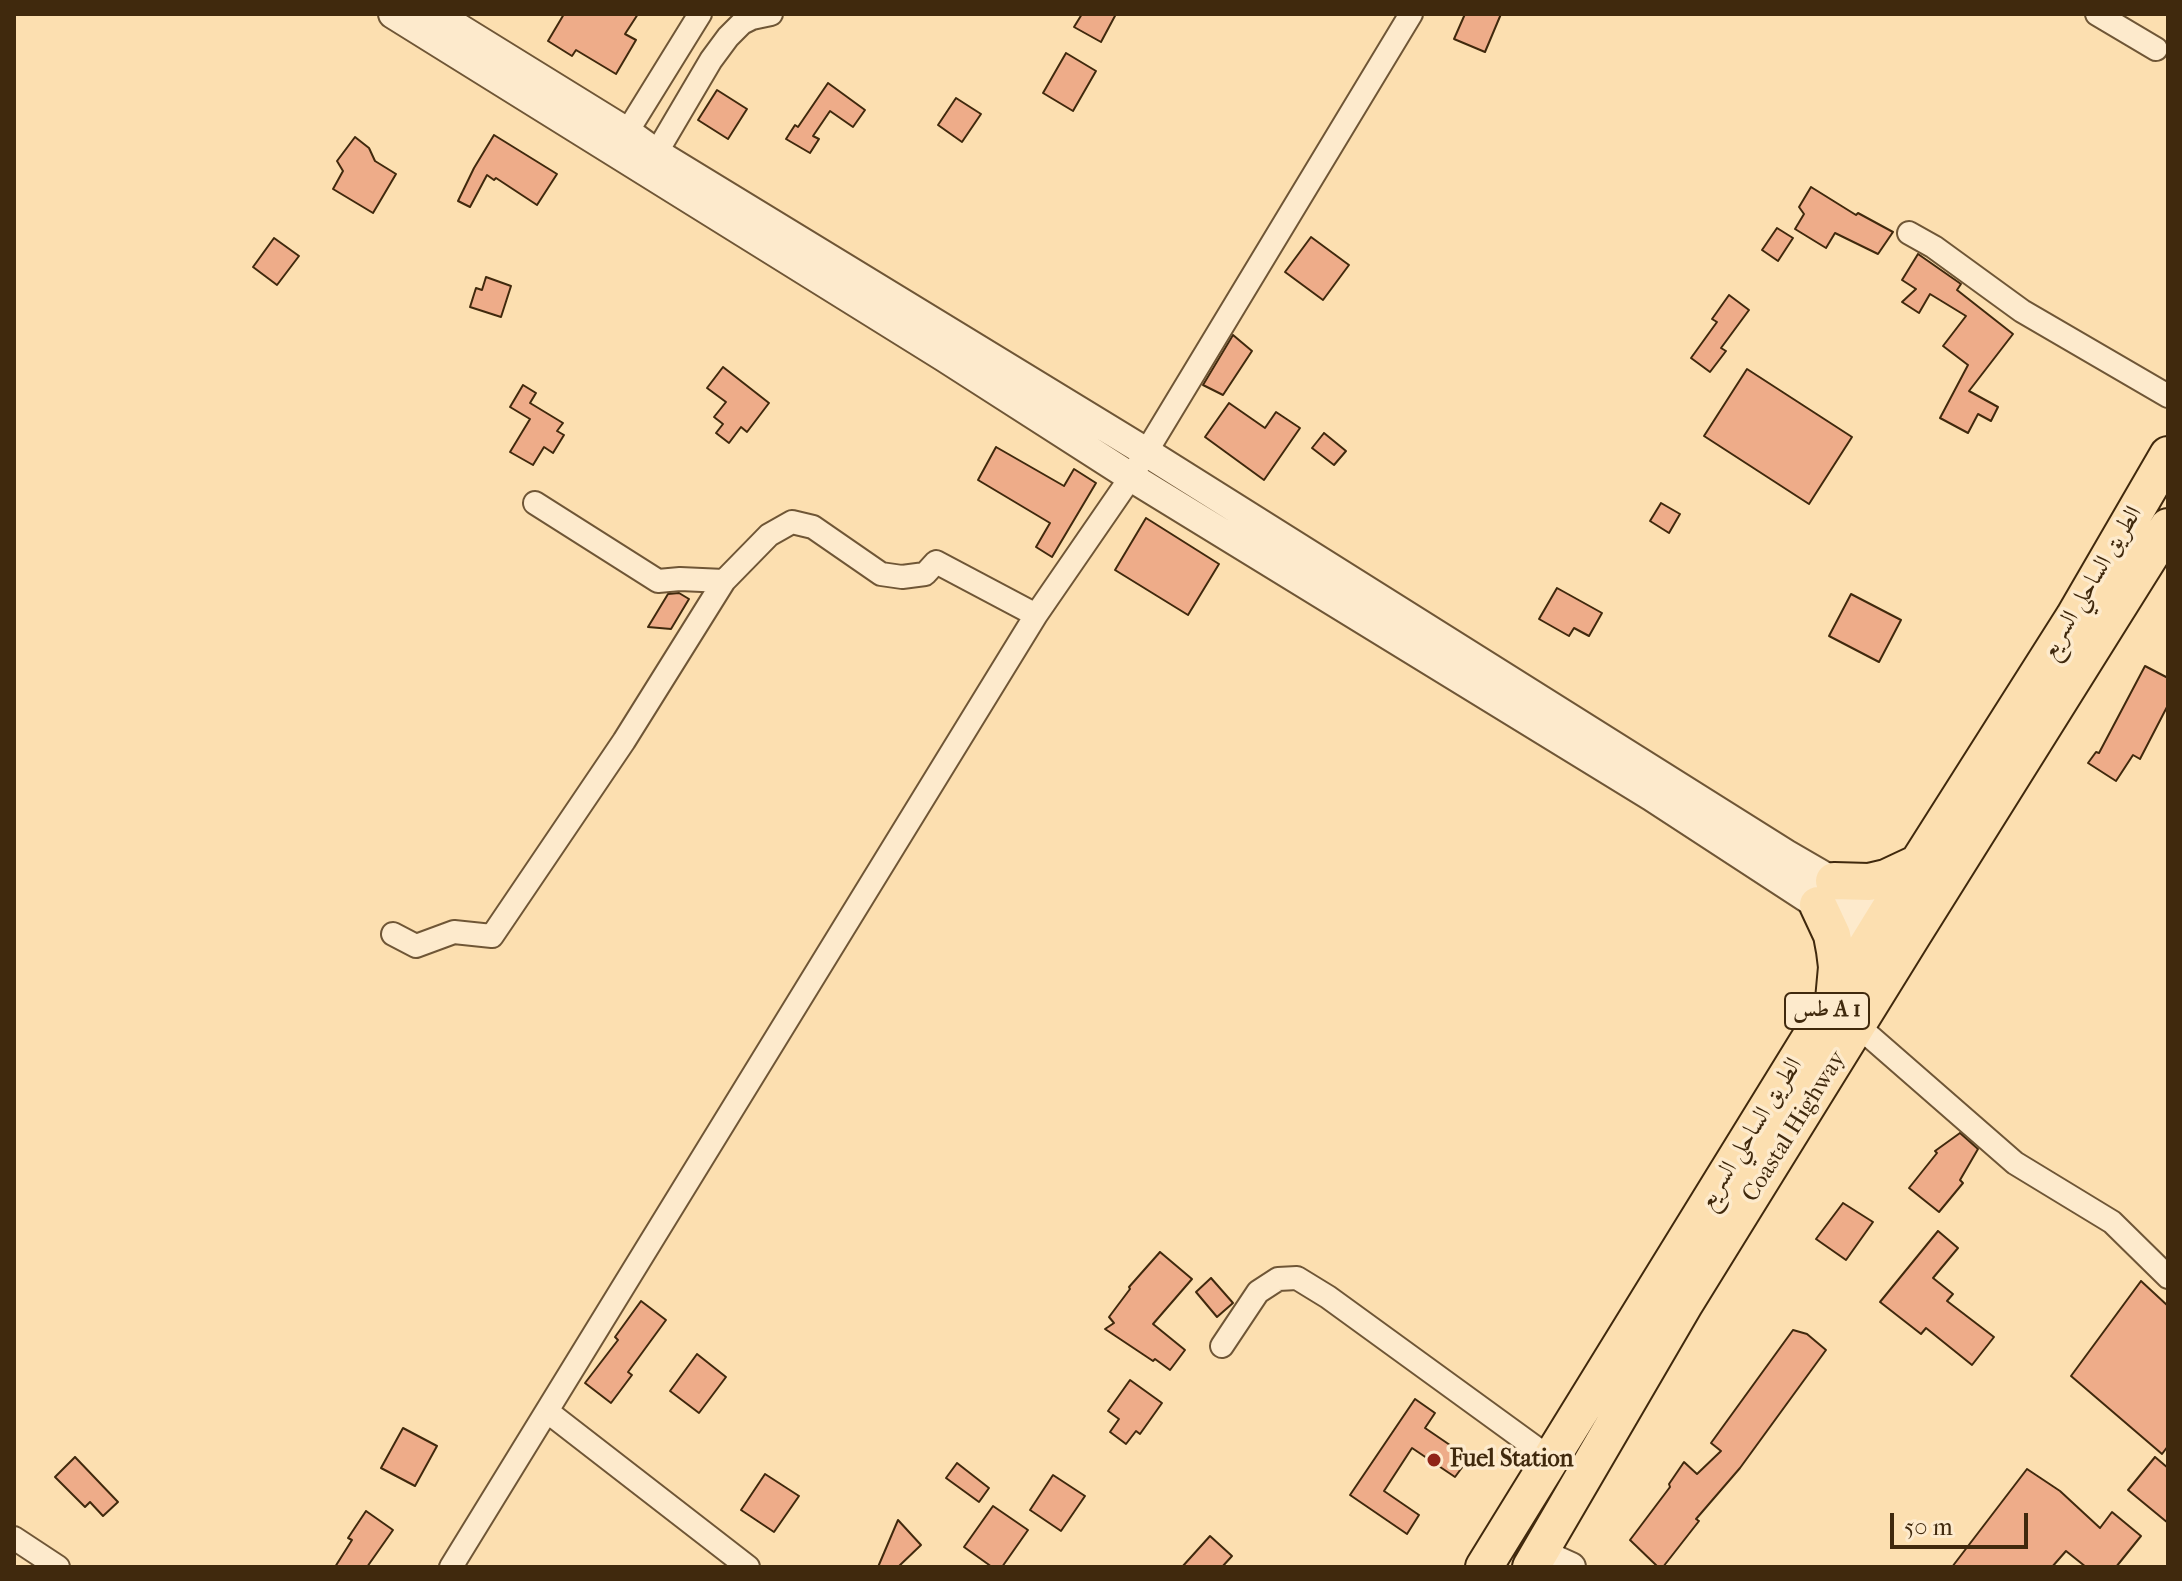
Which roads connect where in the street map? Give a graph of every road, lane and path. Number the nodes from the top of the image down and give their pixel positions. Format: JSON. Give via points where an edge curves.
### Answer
{"nodes":[{"id":1,"x":393,"y":14,"type":"edge"},
{"id":2,"x":436,"y":14,"type":"edge"},
{"id":3,"x":700,"y":14,"type":"edge"},
{"id":4,"x":771,"y":14,"type":"edge"},
{"id":5,"x":1411,"y":14,"type":"edge"},
{"id":6,"x":2097,"y":14,"type":"edge"},
{"id":7,"x":2164,"y":45,"type":"edge"},
{"id":8,"x":468,"y":47,"type":"junction"},
{"id":9,"x":627,"y":132,"type":"junction"},
{"id":10,"x":651,"y":162,"type":"junction"},
{"id":11,"x":1909,"y":233,"type":"dead end"},
{"id":12,"x":937,"y":338,"type":"junction"},
{"id":13,"x":2168,"y":396,"type":"edge"},
{"id":14,"x":1146,"y":452,"type":"junction"},
{"id":15,"x":2168,"y":455,"type":"edge"},
{"id":16,"x":1131,"y":477,"type":"junction"},
{"id":17,"x":535,"y":503,"type":"dead end"},
{"id":18,"x":2168,"y":527,"type":"edge"},
{"id":19,"x":1295,"y":562,"type":"junction"},
{"id":20,"x":724,"y":581,"type":"junction"},
{"id":21,"x":1036,"y":615,"type":"junction"},
{"id":22,"x":1918,"y":863,"type":"junction"},
{"id":23,"x":1826,"y":893,"type":"junction"},
{"id":24,"x":1895,"y":933,"type":"junction"},
{"id":25,"x":393,"y":934,"type":"dead end"},
{"id":26,"x":1846,"y":1013,"type":"junction"},
{"id":27,"x":2168,"y":1277,"type":"edge"},
{"id":28,"x":1222,"y":1346,"type":"dead end"},
{"id":29,"x":548,"y":1412,"type":"junction"},
{"id":30,"x":1551,"y":1459,"type":"junction"},
{"id":31,"x":14,"y":1538,"type":"edge"},
{"id":32,"x":1547,"y":1562,"type":"edge"},
{"id":33,"x":58,"y":1567,"type":"edge"},
{"id":34,"x":451,"y":1567,"type":"edge"},
{"id":35,"x":748,"y":1567,"type":"edge"},
{"id":36,"x":1484,"y":1567,"type":"edge"}],
"edges":[{"from":1,"to":8,"type":"street"},
{"from":2,"to":8,"type":"street"},
{"from":3,"to":9,"type":"street"},
{"from":4,"to":10,"type":"street","via":[[742,23],[728,37]]},
{"from":5,"to":14,"type":"street"},
{"from":6,"to":7,"type":"street"},
{"from":8,"to":9,"type":"street"},
{"from":8,"to":10,"type":"street"},
{"from":9,"to":10,"type":"street"},
{"from":10,"to":12,"type":"street"},
{"from":11,"to":13,"type":"street","via":[[2022,311]]},
{"from":12,"to":14,"type":"street"},
{"from":12,"to":16,"type":"street"},
{"from":14,"to":16,"type":"street"},
{"from":14,"to":19,"type":"street"},
{"from":15,"to":22,"type":"highway","name":"الطريق الساحلي السريع","number":"طس A 1","via":[[2074,617]]},
{"from":16,"to":19,"type":"street"},
{"from":16,"to":21,"type":"street"},
{"from":17,"to":20,"type":"street","via":[[658,581]]},
{"from":18,"to":24,"type":"highway","name":"Coastal Highway","number":"طس A 1"},
{"from":19,"to":23,"type":"street","via":[[1658,787],[1786,854]]},
{"from":20,"to":21,"type":"street","via":[[769,535],[792,522],[813,527],[881,574],[925,574],[936,562]]},
{"from":20,"to":25,"type":"street","via":[[492,936],[454,932],[416,946]]},
{"from":21,"to":29,"type":"street"},
{"from":22,"to":23,"type":"highway","via":[[1886,878]]},
{"from":22,"to":24,"type":"highway","name":"الطريق الساحلي السريع","number":"طس A 1"},
{"from":23,"to":24,"type":"street"},
{"from":23,"to":26,"type":"highway"},
{"from":24,"to":26,"type":"highway","name":"Coastal Highway","number":"طس A 1"},
{"from":26,"to":27,"type":"street","via":[[2015,1163],[2112,1222]]},
{"from":26,"to":30,"type":"highway","name":"الطريق الساحلي السريع","number":"طس A 1"},
{"from":26,"to":32,"type":"highway","name":"Coastal Highway","number":"طس A 1"},
{"from":28,"to":30,"type":"street","via":[[1258,1292],[1278,1279],[1297,1278]]},
{"from":29,"to":34,"type":"street"},
{"from":29,"to":35,"type":"street"},
{"from":30,"to":36,"type":"highway","name":"الطريق الساحلي السريع","number":"طس A 1"},
{"from":31,"to":33,"type":"street"}]}
